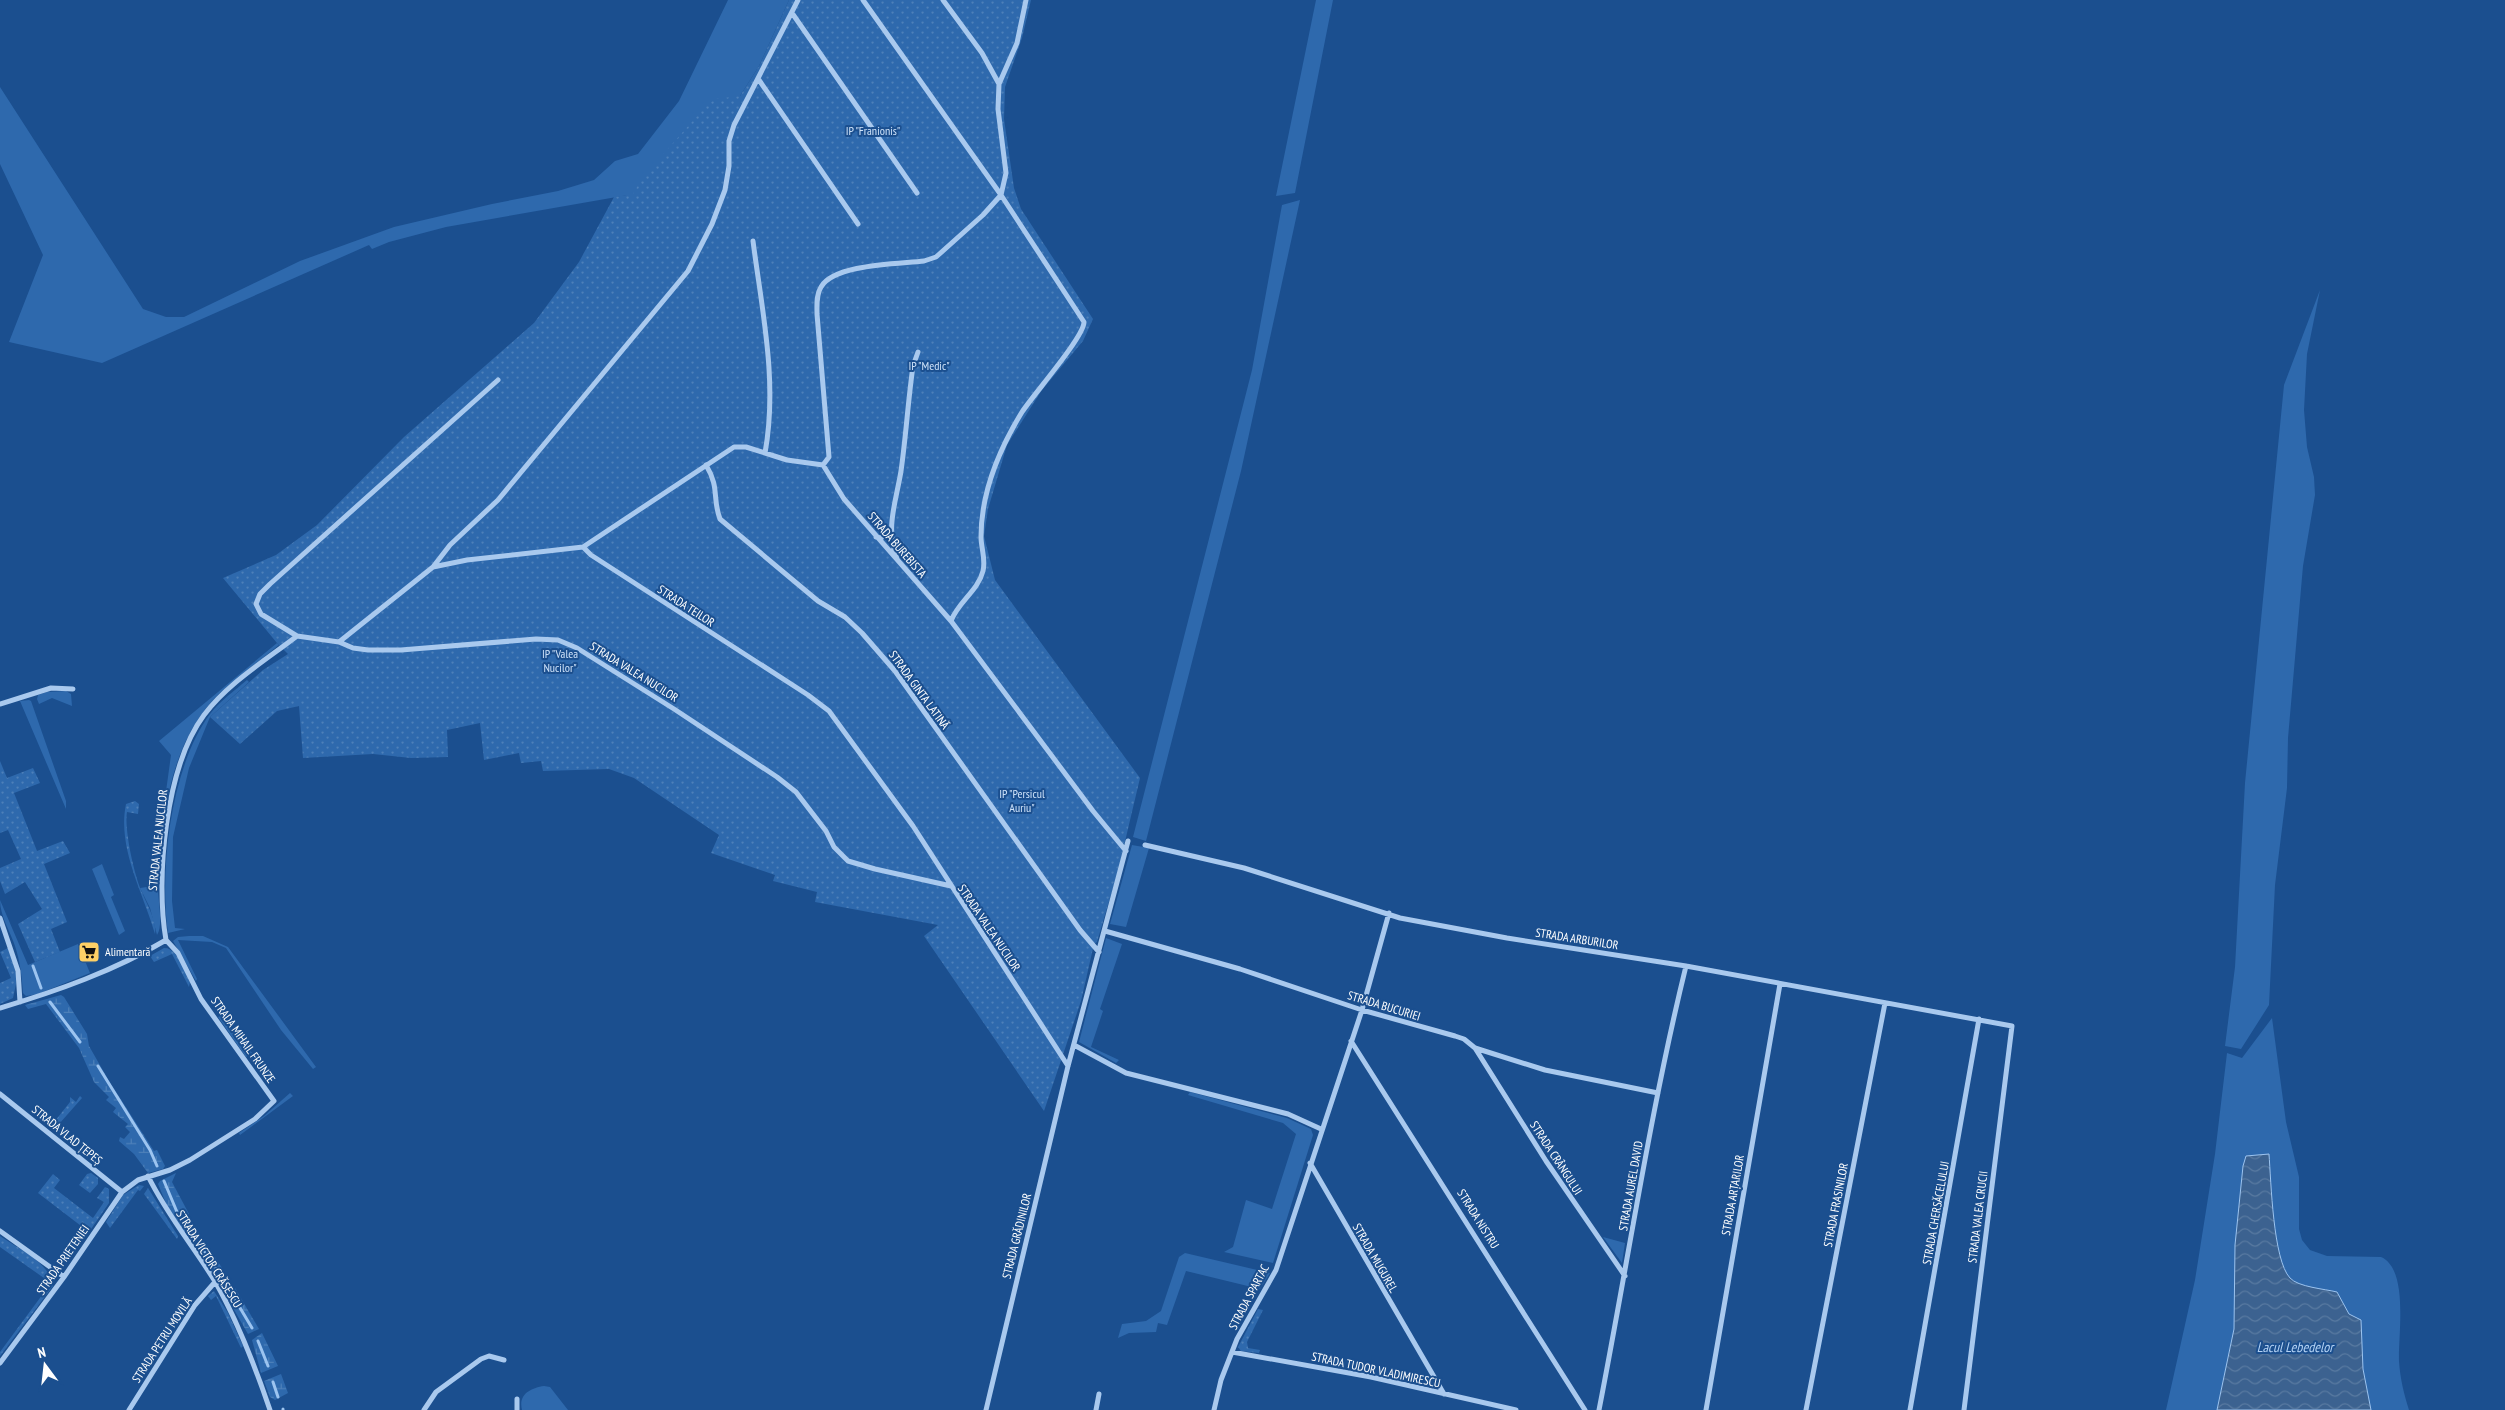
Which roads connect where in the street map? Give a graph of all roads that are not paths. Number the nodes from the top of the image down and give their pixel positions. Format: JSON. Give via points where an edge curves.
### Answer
{"nodes":[{"id":1,"x":798,"y":0,"type":"edge"},
{"id":2,"x":863,"y":0,"type":"edge"},
{"id":3,"x":943,"y":0,"type":"edge"},
{"id":4,"x":1026,"y":0,"type":"edge"},
{"id":5,"x":792,"y":13,"type":"junction"},
{"id":6,"x":759,"y":80,"type":"junction"},
{"id":7,"x":999,"y":84,"type":"junction"},
{"id":8,"x":917,"y":193,"type":"dead end"},
{"id":9,"x":1001,"y":195,"type":"junction"},
{"id":10,"x":858,"y":224,"type":"dead end"},
{"id":11,"x":753,"y":240,"type":"dead end"},
{"id":12,"x":918,"y":352,"type":"dead end"},
{"id":13,"x":498,"y":380,"type":"dead end"},
{"id":14,"x":765,"y":453,"type":"junction"},
{"id":15,"x":706,"y":465,"type":"junction"},
{"id":16,"x":822,"y":466,"type":"junction"},
{"id":17,"x":890,"y":531,"type":"junction"},
{"id":18,"x":876,"y":538,"type":"junction"},
{"id":19,"x":583,"y":547,"type":"junction"},
{"id":20,"x":898,"y":561,"type":"junction"},
{"id":21,"x":433,"y":567,"type":"junction"},
{"id":22,"x":951,"y":622,"type":"junction"},
{"id":23,"x":297,"y":636,"type":"junction"},
{"id":24,"x":339,"y":642,"type":"junction"},
{"id":25,"x":73,"y":689,"type":"dead end"},
{"id":26,"x":0,"y":704,"type":"edge"},
{"id":27,"x":1128,"y":841,"type":"dead end"},
{"id":28,"x":1146,"y":845,"type":"dead end"},
{"id":29,"x":1126,"y":851,"type":"junction"},
{"id":30,"x":951,"y":886,"type":"junction"},
{"id":31,"x":1389,"y":913,"type":"junction"},
{"id":32,"x":0,"y":918,"type":"edge"},
{"id":33,"x":1105,"y":931,"type":"junction"},
{"id":34,"x":166,"y":940,"type":"junction"},
{"id":35,"x":1099,"y":952,"type":"junction"},
{"id":36,"x":1686,"y":966,"type":"junction"},
{"id":37,"x":1780,"y":984,"type":"junction"},
{"id":38,"x":20,"y":1002,"type":"junction"},
{"id":39,"x":1885,"y":1003,"type":"junction"},
{"id":40,"x":0,"y":1008,"type":"edge"},
{"id":41,"x":1362,"y":1010,"type":"junction"},
{"id":42,"x":1979,"y":1019,"type":"junction"},
{"id":43,"x":2012,"y":1026,"type":"joint"},
{"id":44,"x":1351,"y":1041,"type":"junction"},
{"id":45,"x":1074,"y":1045,"type":"junction"},
{"id":46,"x":1475,"y":1048,"type":"junction"},
{"id":47,"x":1068,"y":1066,"type":"junction"},
{"id":48,"x":1658,"y":1093,"type":"junction"},
{"id":49,"x":0,"y":1094,"type":"edge"},
{"id":50,"x":1321,"y":1129,"type":"junction"},
{"id":51,"x":1310,"y":1164,"type":"junction"},
{"id":52,"x":148,"y":1176,"type":"junction"},
{"id":53,"x":122,"y":1192,"type":"junction"},
{"id":54,"x":0,"y":1231,"type":"edge"},
{"id":55,"x":1625,"y":1276,"type":"junction"},
{"id":56,"x":64,"y":1277,"type":"junction"},
{"id":57,"x":215,"y":1282,"type":"junction"},
{"id":58,"x":1232,"y":1352,"type":"junction"},
{"id":59,"x":504,"y":1360,"type":"dead end"},
{"id":60,"x":0,"y":1363,"type":"edge"},
{"id":61,"x":1099,"y":1394,"type":"dead end"},
{"id":62,"x":1444,"y":1394,"type":"junction"},
{"id":63,"x":517,"y":1399,"type":"dead end"},
{"id":64,"x":269,"y":1409,"type":"edge"},
{"id":65,"x":129,"y":1410,"type":"edge"},
{"id":66,"x":424,"y":1410,"type":"edge"},
{"id":67,"x":517,"y":1410,"type":"edge"},
{"id":68,"x":986,"y":1410,"type":"edge"},
{"id":69,"x":1096,"y":1410,"type":"edge"},
{"id":70,"x":1214,"y":1410,"type":"edge"},
{"id":71,"x":1516,"y":1410,"type":"edge"},
{"id":72,"x":1585,"y":1410,"type":"edge"},
{"id":73,"x":1598,"y":1410,"type":"edge"},
{"id":74,"x":1706,"y":1410,"type":"edge"},
{"id":75,"x":1806,"y":1410,"type":"edge"},
{"id":76,"x":1910,"y":1410,"type":"edge"},
{"id":77,"x":1964,"y":1410,"type":"edge"}],
"edges":[{"from":1,"to":5,"type":"street"},
{"from":2,"to":9,"type":"street"},
{"from":3,"to":7,"type":"street","via":[[982,53]]},
{"from":4,"to":7,"type":"street","via":[[1017,43]]},
{"from":5,"to":6,"type":"street"},
{"from":5,"to":8,"type":"street"},
{"from":6,"to":10,"type":"street"},
{"from":6,"to":21,"type":"street","via":[[734,125],[729,140],[725,190],[688,271],[498,500],[450,545]]},
{"from":7,"to":9,"type":"street","via":[[998,109],[1006,173]]},
{"from":9,"to":16,"type":"street","via":[[936,257],[845,271],[827,279],[821,286],[817,295],[817,314],[829,457]]},
{"from":9,"to":22,"type":"street","via":[[1078,309],[1084,325],[1074,344],[1022,412],[998,458],[983,512],[984,569],[978,584],[955,612]]},
{"from":11,"to":14,"type":"street","via":[[770,379],[770,417]]},
{"from":12,"to":17,"type":"street","via":[[913,366],[901,471]]},
{"from":13,"to":23,"type":"street","via":[[260,594],[256,604],[261,614]]},
{"from":14,"to":15,"type":"street","via":[[734,447]]},
{"from":14,"to":16,"type":"street"},
{"from":15,"to":19,"type":"street"},
{"from":15,"to":35,"type":"street","name":"STRADA GINTA LATINĂ","via":[[717,488],[720,519],[818,601],[845,617],[882,656]]},
{"from":16,"to":18,"type":"street","name":"STRADA BUREBISTA"},
{"from":17,"to":18,"type":"street"},
{"from":17,"to":20,"type":"street"},
{"from":18,"to":20,"type":"street","name":"STRADA BUREBISTA"},
{"from":19,"to":21,"type":"street"},
{"from":19,"to":30,"type":"street","name":"STRADA TEILOR","via":[[821,704],[894,798]]},
{"from":20,"to":22,"type":"street","name":"STRADA BUREBISTA"},
{"from":21,"to":24,"type":"street"},
{"from":22,"to":29,"type":"street","name":"STRADA BUREBISTA"},
{"from":23,"to":24,"type":"street","name":"STRADA VALEA NUCILOR"},
{"from":23,"to":34,"type":"street","name":"STRADA VALEA NUCILOR","via":[[236,683],[205,714],[182,756],[172,791],[165,845],[162,893]]},
{"from":24,"to":30,"type":"street","name":"STRADA VALEA NUCILOR","via":[[368,650],[401,650],[558,640],[578,648],[777,777],[796,792],[840,855],[848,861]]},
{"from":25,"to":26,"type":"street","via":[[51,688]]},
{"from":27,"to":29,"type":"street","name":"STRADA GRĂDINILOR"},
{"from":28,"to":31,"type":"street","name":"STRADA ARBURILOR","via":[[1244,868]]},
{"from":29,"to":33,"type":"street","name":"STRADA GRĂDINILOR"},
{"from":30,"to":47,"type":"street","name":"STRADA VALEA NUCILOR"},
{"from":31,"to":36,"type":"street","name":"STRADA ARBURILOR","via":[[1400,918],[1507,938]]},
{"from":31,"to":41,"type":"street"},
{"from":32,"to":38,"type":"street","via":[[18,971]]},
{"from":33,"to":35,"type":"street","name":"STRADA GRĂDINILOR"},
{"from":33,"to":41,"type":"street","name":"STRADA BUCURIEI","via":[[1240,969]]},
{"from":34,"to":38,"type":"street","via":[[116,966],[54,992]]},
{"from":34,"to":52,"type":"street","name":"STRADA MIHAIL FRUNZE","via":[[178,953],[201,999],[274,1101],[256,1119],[190,1160]]},
{"from":35,"to":45,"type":"street","name":"STRADA GRĂDINILOR"},
{"from":36,"to":37,"type":"street","name":"STRADA ARBURILOR"},
{"from":36,"to":48,"type":"street","name":"STRADA AUREL DAVID"},
{"from":37,"to":39,"type":"street","name":"STRADA ARBURILOR"},
{"from":37,"to":74,"type":"street","name":"STRADA ARȚARILOR"},
{"from":38,"to":40,"type":"street"},
{"from":39,"to":42,"type":"street","name":"STRADA ARBURILOR"},
{"from":39,"to":75,"type":"street","name":"STRADA FRASINILOR"},
{"from":41,"to":44,"type":"street"},
{"from":41,"to":46,"type":"street","name":"STRADA BUCURIEI","via":[[1455,1036]]},
{"from":42,"to":43,"type":"street","name":"STRADA ARBURILOR"},
{"from":42,"to":76,"type":"street","name":"STRADA CHERSĂCELULUI"},
{"from":43,"to":77,"type":"street","name":"STRADA VALEA CRUCII"},
{"from":44,"to":50,"type":"street"},
{"from":44,"to":72,"type":"street","name":"STRADA NISTRU"},
{"from":45,"to":47,"type":"street","name":"STRADA GRĂDINILOR"},
{"from":45,"to":50,"type":"street","via":[[1126,1073],[1288,1114]]},
{"from":46,"to":48,"type":"street","name":"STRADA BUCURIEI","via":[[1545,1070]]},
{"from":46,"to":55,"type":"street","name":"STRADA CRÂNGULUI","via":[[1546,1161]]},
{"from":47,"to":68,"type":"street","name":"STRADA GRĂDINILOR"},
{"from":48,"to":55,"type":"street","name":"STRADA AUREL DAVID"},
{"from":49,"to":53,"type":"street","name":"STRADA VLAD ȚEPEȘ"},
{"from":50,"to":51,"type":"street"},
{"from":51,"to":58,"type":"street","name":"STRADA SPARTAC","via":[[1276,1270]]},
{"from":51,"to":62,"type":"street","name":"STRADA MUGUREL"},
{"from":52,"to":53,"type":"street","name":"STRADA PRIETENIEI"},
{"from":52,"to":57,"type":"street","name":"STRADA VICTOR CRĂSESCU","via":[[175,1224]]},
{"from":53,"to":56,"type":"street","name":"STRADA PRIETENIEI"},
{"from":54,"to":56,"type":"street"},
{"from":55,"to":73,"type":"street","name":"STRADA AUREL DAVID"},
{"from":56,"to":60,"type":"street","name":"STRADA PRIETENIEI"},
{"from":57,"to":64,"type":"street","name":"STRADA VICTOR CRĂSESCU","via":[[245,1340]]},
{"from":57,"to":65,"type":"street","name":"STRADA PETRU MOVILĂ","via":[[190,1313]]},
{"from":58,"to":62,"type":"street","name":"STRADA TUDOR VLADIMIRESCU"},
{"from":58,"to":70,"type":"street","name":"STRADA SPARTAC"},
{"from":59,"to":66,"type":"street","via":[[489,1356],[481,1359],[436,1392]]},
{"from":61,"to":69,"type":"street"},
{"from":62,"to":71,"type":"street","name":"STRADA TUDOR VLADIMIRESCU"},
{"from":63,"to":67,"type":"street"}]}
